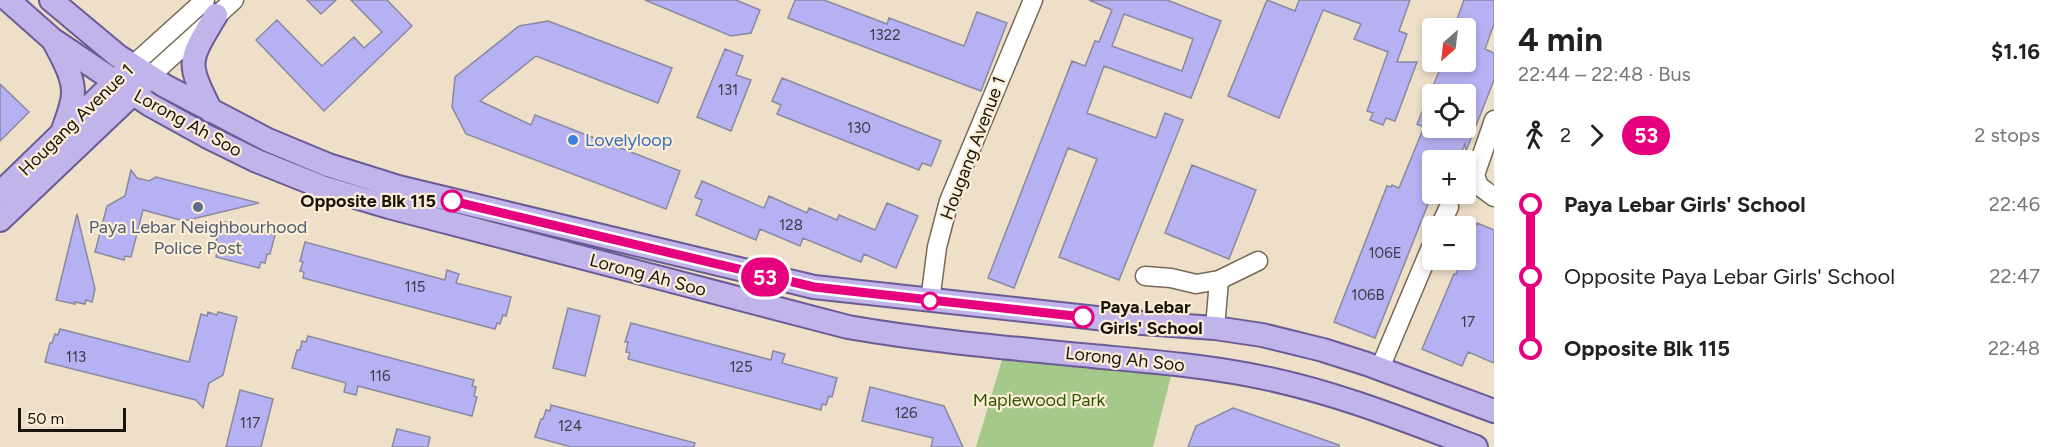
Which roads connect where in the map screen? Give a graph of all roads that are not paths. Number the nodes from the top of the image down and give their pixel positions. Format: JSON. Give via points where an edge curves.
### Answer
{"nodes":[{"id":1,"x":8,"y":0,"type":"edge"},
{"id":2,"x":51,"y":0,"type":"edge"},
{"id":3,"x":234,"y":0,"type":"edge"},
{"id":4,"x":1033,"y":0,"type":"edge"},
{"id":5,"x":211,"y":8,"type":"edge"},
{"id":6,"x":52,"y":39,"type":"junction"},
{"id":7,"x":140,"y":71,"type":"junction"},
{"id":8,"x":124,"y":88,"type":"junction"},
{"id":9,"x":211,"y":111,"type":"junction"},
{"id":10,"x":1494,"y":120,"type":"edge"},
{"id":11,"x":62,"y":135,"type":"junction"},
{"id":12,"x":0,"y":193,"type":"edge"},
{"id":13,"x":1494,"y":197,"type":"edge"},
{"id":14,"x":1449,"y":207,"type":"dead end"},
{"id":15,"x":1445,"y":216,"type":"edge"},
{"id":16,"x":0,"y":220,"type":"edge"},
{"id":17,"x":1258,"y":261,"type":"dead end"},
{"id":18,"x":1422,"y":269,"type":"edge"},
{"id":19,"x":1145,"y":276,"type":"dead end"},
{"id":20,"x":768,"y":278,"type":"junction"},
{"id":21,"x":1219,"y":280,"type":"junction"},
{"id":22,"x":930,"y":301,"type":"junction"},
{"id":23,"x":763,"y":306,"type":"junction"},
{"id":24,"x":1215,"y":328,"type":"junction"},
{"id":25,"x":1380,"y":368,"type":"junction"},
{"id":26,"x":1494,"y":411,"type":"edge"},
{"id":27,"x":1476,"y":447,"type":"edge"}],
"edges":[{"from":1,"to":6,"type":"main road","name":"Lorong Ah Soo"},
{"from":2,"to":7,"type":"main road","name":"Lorong Ah Soo"},
{"from":3,"to":5,"type":"street","name":"Hougang Avenue 1"},
{"from":4,"to":22,"type":"street","name":"Hougang Avenue 1","via":[[949,201],[937,248]]},
{"from":5,"to":7,"type":"street","name":"Hougang Avenue 1"},
{"from":5,"to":9,"type":"main road","via":[[193,57],[193,72]]},
{"from":6,"to":8,"type":"main road","name":"Lorong Ah Soo"},
{"from":6,"to":11,"type":"main road","via":[[63,58],[73,91]]},
{"from":7,"to":8,"type":"main road","name":"Hougang Avenue 1"},
{"from":7,"to":9,"type":"main road","name":"Lorong Ah Soo"},
{"from":8,"to":11,"type":"main road","name":"Hougang Avenue 1"},
{"from":8,"to":16,"type":"main road","name":"Hougang Avenue 1"},
{"from":8,"to":23,"type":"main road","name":"Lorong Ah Soo","via":[[206,136],[322,187]]},
{"from":9,"to":20,"type":"main road","name":"Lorong Ah Soo","via":[[328,165],[398,187]]},
{"from":10,"to":13,"type":"street","via":[[1475,175],[1479,186]]},
{"from":11,"to":12,"type":"main road","name":"Hougang Avenue 1"},
{"from":14,"to":15,"type":"street"},
{"from":17,"to":21,"type":"street"},
{"from":18,"to":25,"type":"street"},
{"from":19,"to":21,"type":"street","via":[[1196,284]]},
{"from":20,"to":22,"type":"main road","name":"Lorong Ah Soo"},
{"from":20,"to":23,"type":"main road","via":[[752,280],[746,290]]},
{"from":21,"to":24,"type":"street"},
{"from":22,"to":24,"type":"main road","name":"Lorong Ah Soo"},
{"from":23,"to":27,"type":"main road","name":"Lorong Ah Soo","via":[[907,337],[1251,375],[1384,411]]},
{"from":24,"to":25,"type":"main road","name":"Lorong Ah Soo","via":[[1262,335]]},
{"from":25,"to":26,"type":"main road","name":"Lorong Ah Soo"}]}
